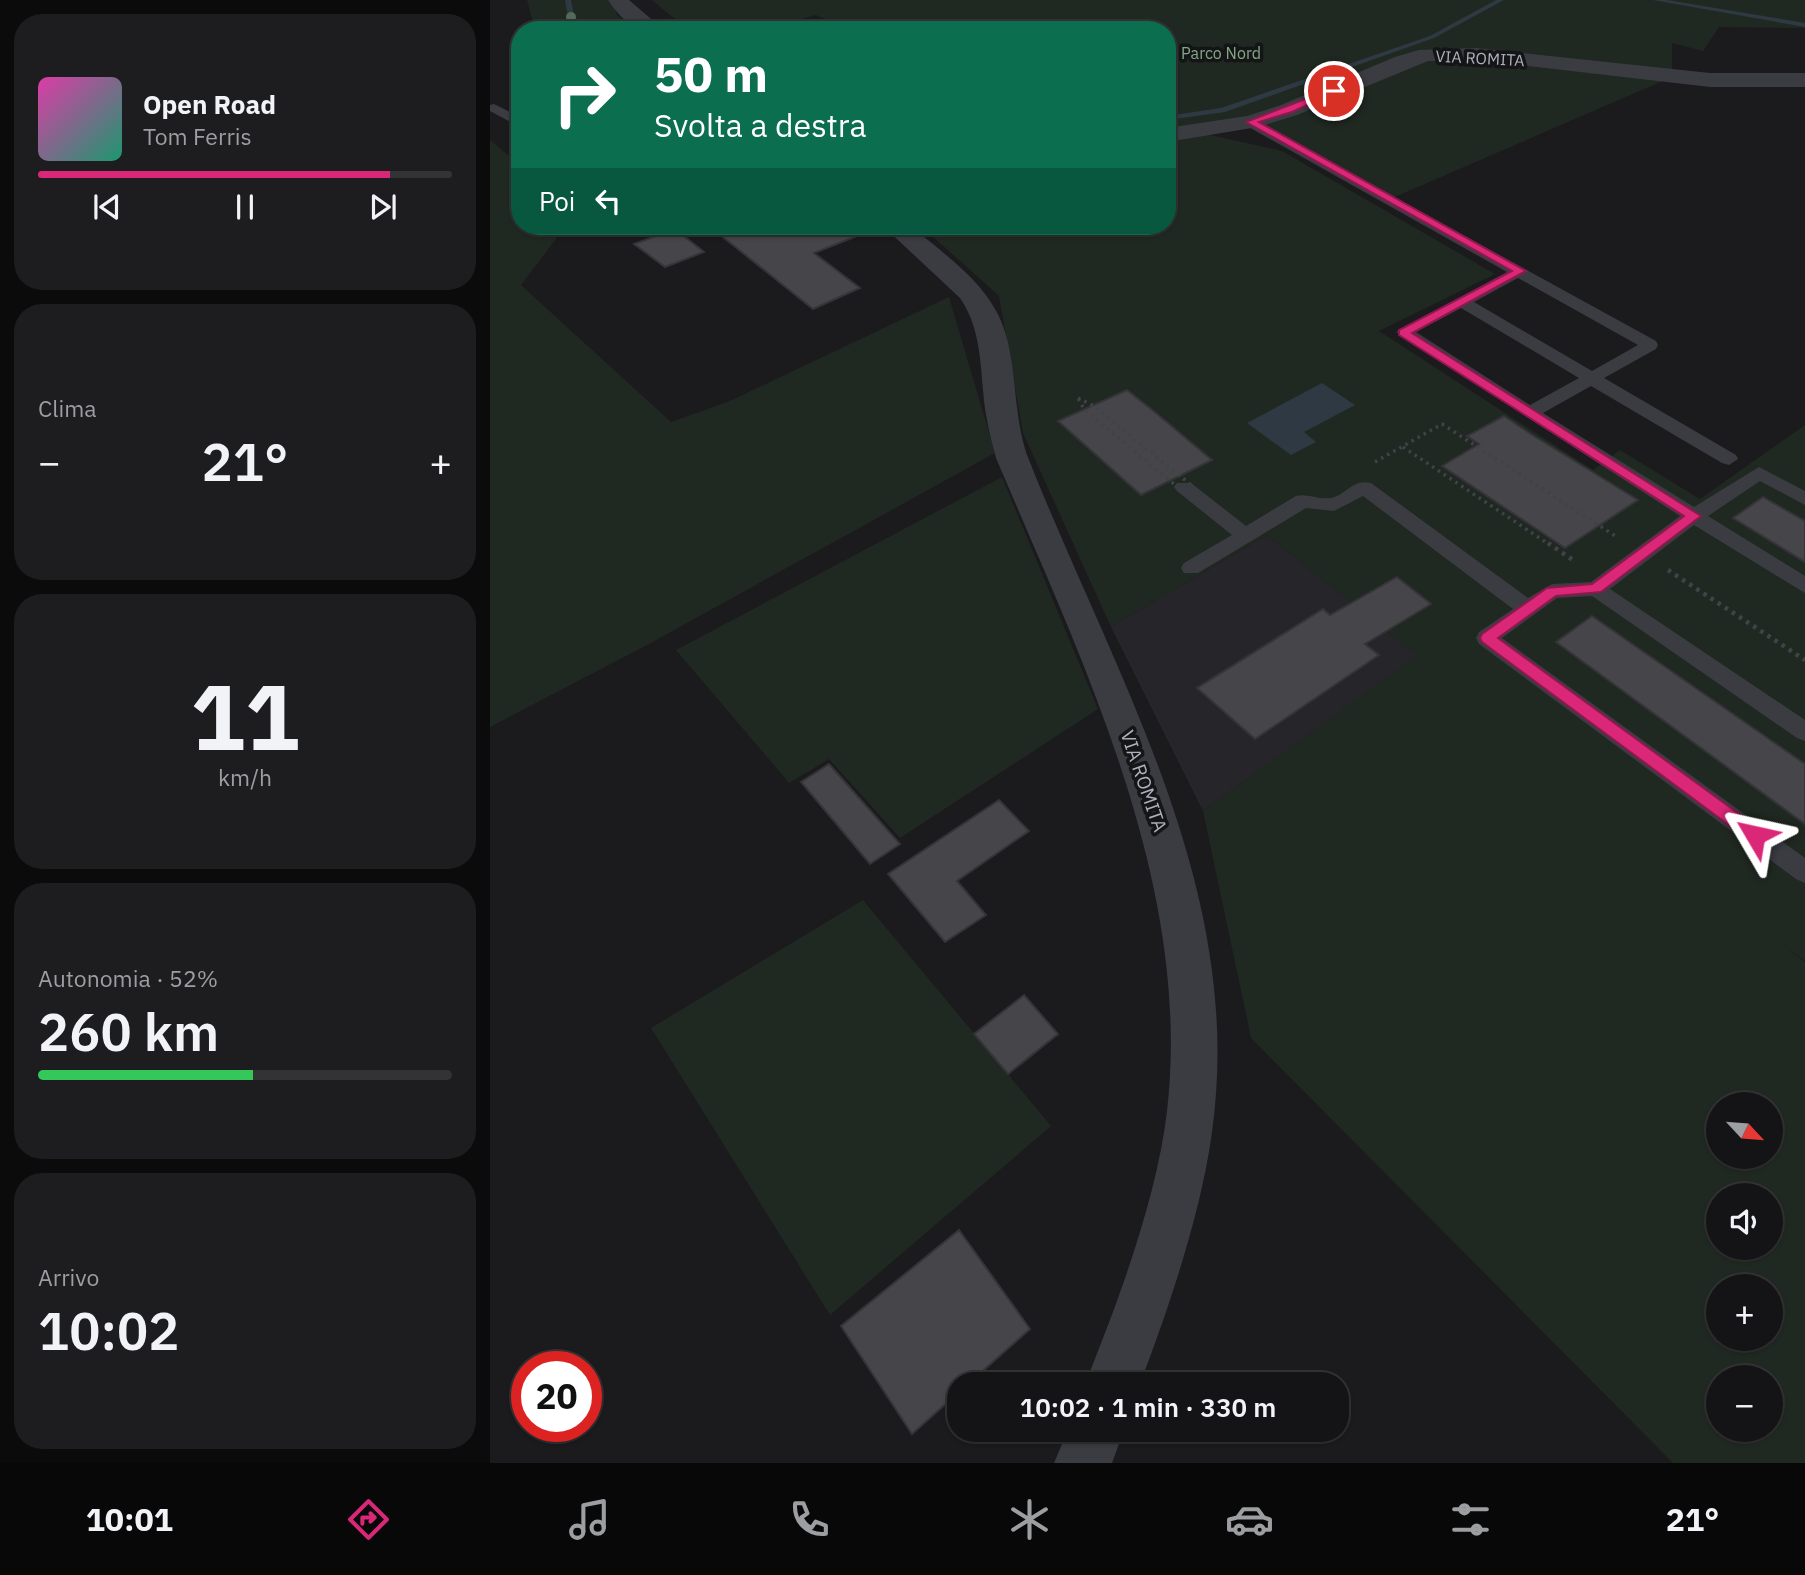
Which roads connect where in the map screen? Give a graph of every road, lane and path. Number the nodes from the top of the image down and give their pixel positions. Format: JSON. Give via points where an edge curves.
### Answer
{"nodes":[{"id":1,"x":618,"y":0,"type":"edge"},
{"id":2,"x":641,"y":21,"type":"edge"},
{"id":3,"x":1805,"y":79,"type":"edge"},
{"id":4,"x":494,"y":108,"type":"dead end"},
{"id":5,"x":511,"y":118,"type":"edge"},
{"id":6,"x":1251,"y":122,"type":"junction"},
{"id":7,"x":1176,"y":134,"type":"edge"},
{"id":8,"x":906,"y":235,"type":"edge"},
{"id":9,"x":1520,"y":271,"type":"junction"},
{"id":10,"x":1462,"y":302,"type":"junction"},
{"id":11,"x":1592,"y":378,"type":"junction"},
{"id":12,"x":1530,"y":413,"type":"junction"},
{"id":13,"x":1402,"y":446,"type":"junction"},
{"id":14,"x":1729,"y":459,"type":"dead end"},
{"id":15,"x":1184,"y":486,"type":"junction"},
{"id":16,"x":1364,"y":487,"type":"junction"},
{"id":17,"x":1805,"y":499,"type":"edge"},
{"id":18,"x":1694,"y":516,"type":"junction"},
{"id":19,"x":1246,"y":536,"type":"junction"},
{"id":20,"x":1643,"y":554,"type":"junction"},
{"id":21,"x":1191,"y":568,"type":"dead end"},
{"id":22,"x":1601,"y":585,"type":"junction"},
{"id":23,"x":1805,"y":586,"type":"edge"},
{"id":24,"x":1528,"y":609,"type":"junction"},
{"id":25,"x":1805,"y":660,"type":"edge"},
{"id":26,"x":1805,"y":732,"type":"edge"},
{"id":27,"x":1803,"y":868,"type":"edge"},
{"id":28,"x":1118,"y":1372,"type":"edge"},
{"id":29,"x":1091,"y":1442,"type":"edge"},
{"id":30,"x":1083,"y":1463,"type":"edge"}],
"edges":[{"from":1,"to":2,"type":"street"},
{"from":3,"to":6,"type":"street","name":"VIA ROMITA","via":[[1710,80],[1476,54],[1427,55]]},
{"from":4,"to":5,"type":"lane"},
{"from":6,"to":7,"type":"street","name":"VIA ROMITA"},
{"from":6,"to":9,"type":"lane"},
{"from":8,"to":28,"type":"street","name":"VIA ROMITA","via":[[970,292],[983,311],[1012,458],[1153,801],[1187,933],[1195,1019],[1191,1110],[1177,1195]]},
{"from":9,"to":10,"type":"lane"},
{"from":9,"to":11,"type":"lane","via":[[1650,345]]},
{"from":10,"to":11,"type":"lane"},
{"from":10,"to":12,"type":"lane","via":[[1404,332]]},
{"from":11,"to":12,"type":"lane"},
{"from":11,"to":14,"type":"lane"},
{"from":12,"to":18,"type":"lane"},
{"from":13,"to":16,"type":"path","via":[[1350,476]]},
{"from":13,"to":20,"type":"path","via":[[1442,424]]},
{"from":13,"to":22,"type":"path"},
{"from":15,"to":15,"type":"path","via":[[1180,489],[1084,409],[1078,398],[1190,484]]},
{"from":15,"to":19,"type":"lane"},
{"from":16,"to":19,"type":"lane","via":[[1334,505],[1303,501]]},
{"from":16,"to":24,"type":"lane"},
{"from":17,"to":18,"type":"lane","via":[[1759,473]]},
{"from":18,"to":20,"type":"lane"},
{"from":18,"to":23,"type":"lane"},
{"from":19,"to":21,"type":"lane"},
{"from":20,"to":22,"type":"lane"},
{"from":20,"to":25,"type":"path"},
{"from":22,"to":24,"type":"lane","via":[[1552,591]]},
{"from":22,"to":26,"type":"lane"},
{"from":24,"to":27,"type":"lane","via":[[1487,638]]},
{"from":29,"to":30,"type":"street"}]}
